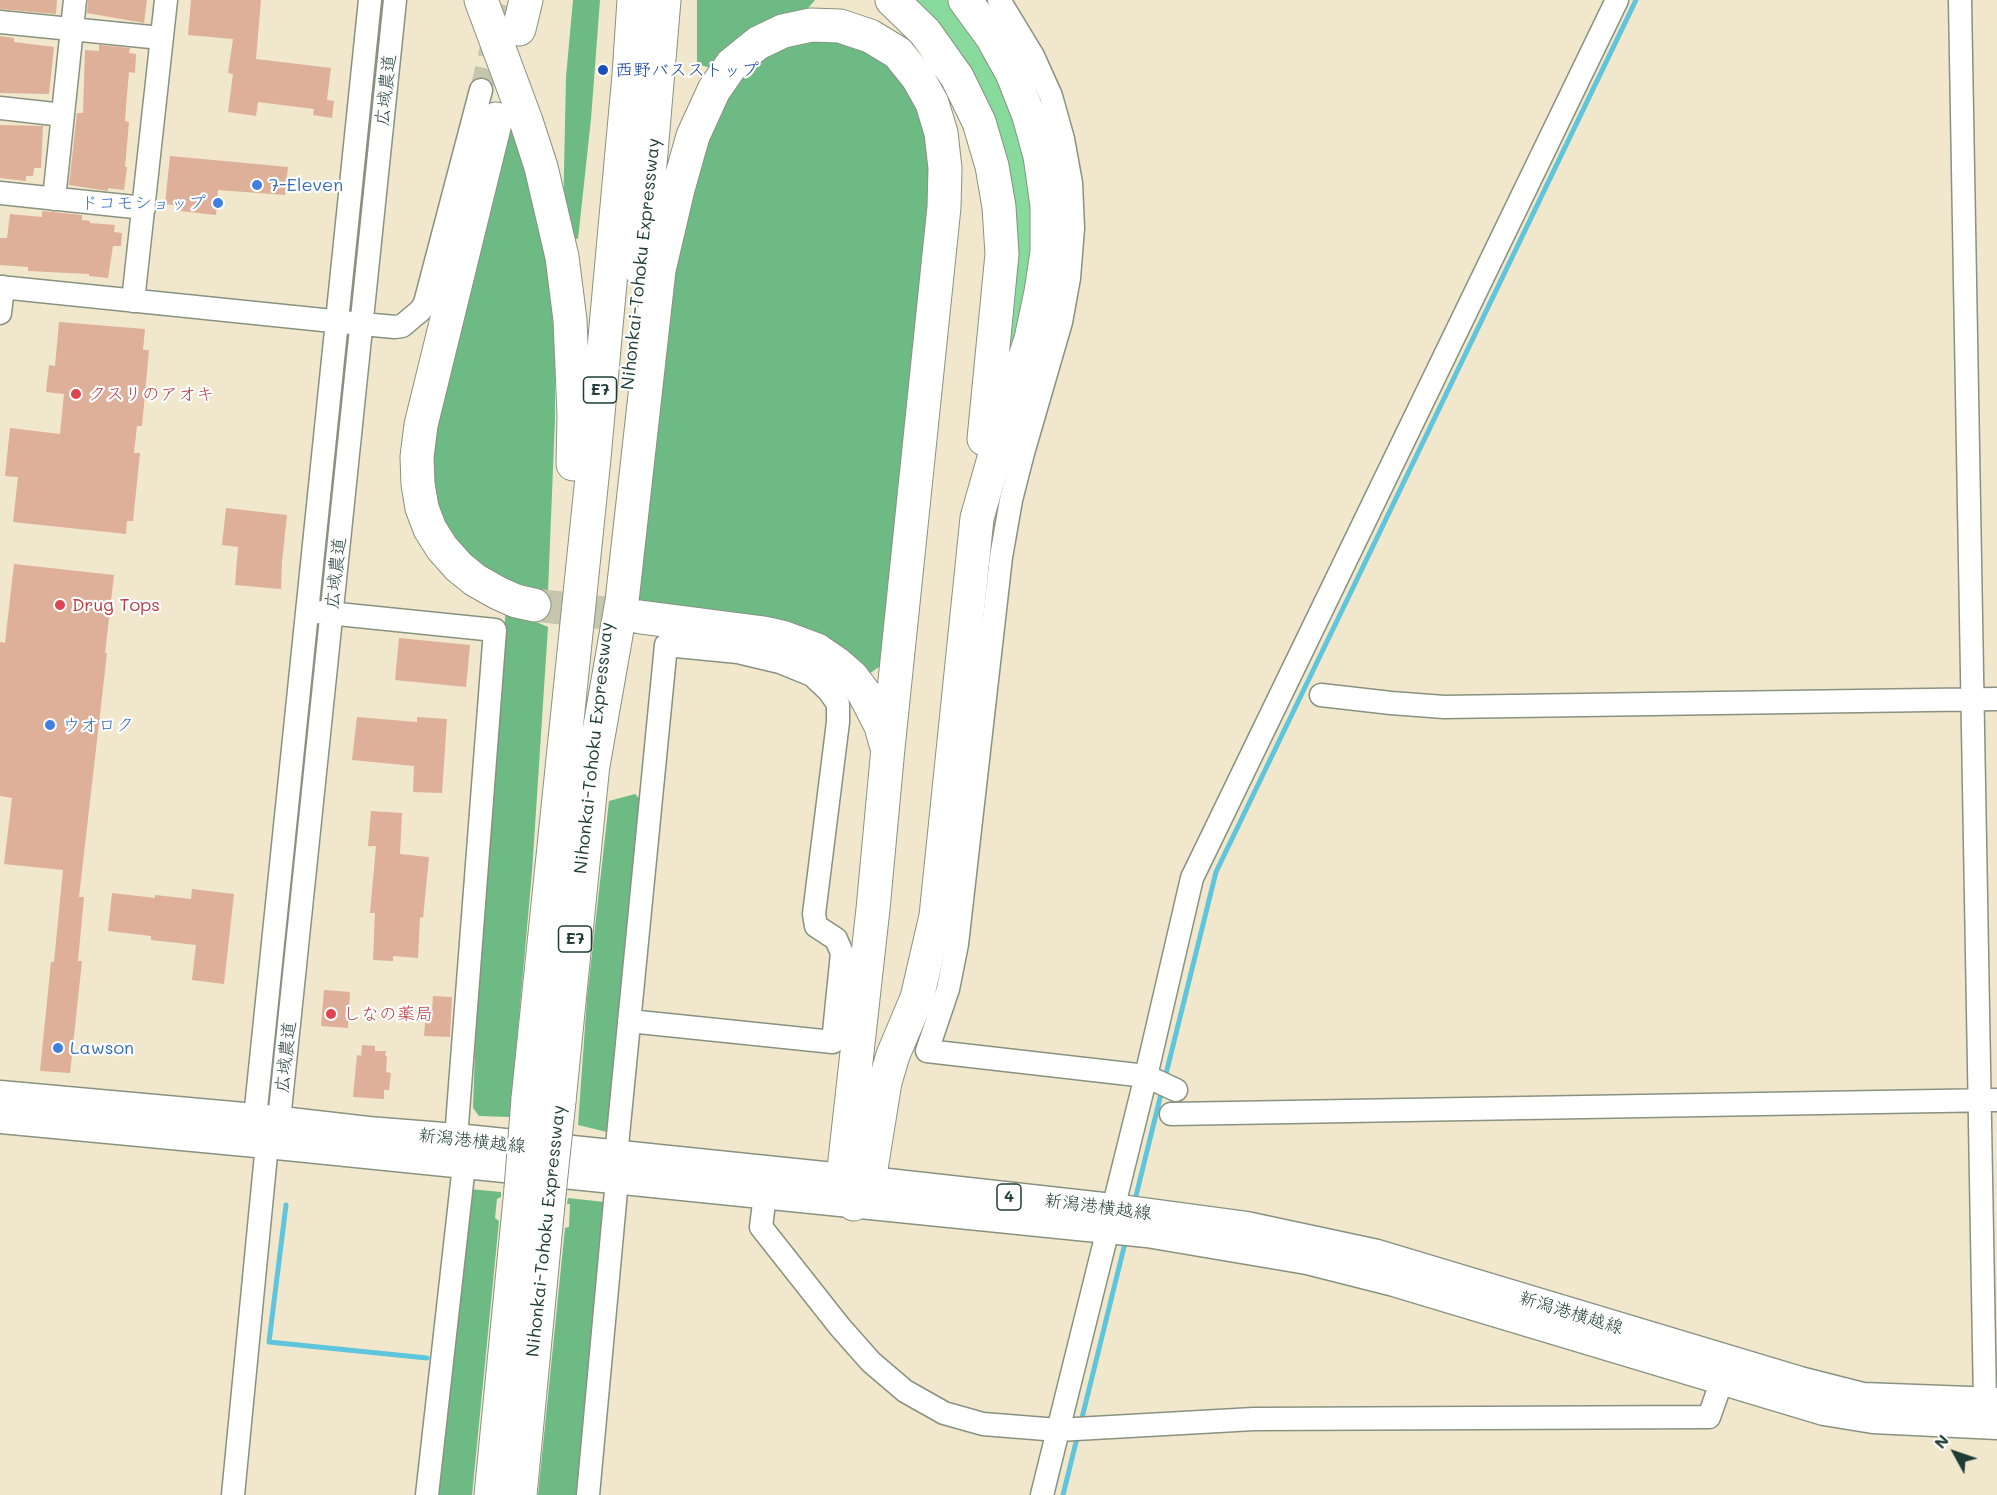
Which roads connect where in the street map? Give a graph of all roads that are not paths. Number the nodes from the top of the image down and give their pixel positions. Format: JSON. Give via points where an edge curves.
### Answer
{"nodes":[{"id":1,"x":75,"y":0,"type":"edge"},
{"id":2,"x":166,"y":0,"type":"edge"},
{"id":3,"x":370,"y":0,"type":"edge"},
{"id":4,"x":395,"y":0,"type":"edge"},
{"id":5,"x":481,"y":0,"type":"edge"},
{"id":6,"x":634,"y":0,"type":"edge"},
{"id":7,"x":664,"y":0,"type":"edge"},
{"id":8,"x":892,"y":0,"type":"edge"},
{"id":9,"x":965,"y":0,"type":"edge"},
{"id":10,"x":999,"y":0,"type":"edge"},
{"id":11,"x":1617,"y":0,"type":"edge"},
{"id":12,"x":1960,"y":0,"type":"edge"},
{"id":13,"x":0,"y":22,"type":"edge"},
{"id":14,"x":72,"y":30,"type":"junction"},
{"id":15,"x":161,"y":38,"type":"junction"},
{"id":16,"x":481,"y":90,"type":"tunnel mouth"},
{"id":17,"x":0,"y":108,"type":"edge"},
{"id":18,"x":63,"y":115,"type":"junction"},
{"id":19,"x":496,"y":119,"type":"tunnel mouth"},
{"id":20,"x":0,"y":193,"type":"edge"},
{"id":21,"x":54,"y":199,"type":"junction"},
{"id":22,"x":144,"y":208,"type":"junction"},
{"id":23,"x":1,"y":287,"type":"edge"},
{"id":24,"x":134,"y":301,"type":"junction"},
{"id":25,"x":0,"y":313,"type":"edge"},
{"id":26,"x":337,"y":321,"type":"junction"},
{"id":27,"x":362,"y":324,"type":"junction"},
{"id":28,"x":977,"y":518,"type":"junction"},
{"id":29,"x":534,"y":606,"type":"tunnel mouth"},
{"id":30,"x":307,"y":610,"type":"junction"},
{"id":31,"x":332,"y":613,"type":"junction"},
{"id":32,"x":640,"y":617,"type":"tunnel mouth"},
{"id":33,"x":1321,"y":695,"type":"dead end"},
{"id":34,"x":1972,"y":699,"type":"junction"},
{"id":35,"x":1997,"y":699,"type":"edge"},
{"id":36,"x":888,"y":748,"type":"junction"},
{"id":37,"x":576,"y":779,"type":"junction"},
{"id":38,"x":629,"y":1021,"type":"junction"},
{"id":39,"x":1146,"y":1076,"type":"junction"},
{"id":40,"x":1176,"y":1090,"type":"dead end"},
{"id":41,"x":0,"y":1095,"type":"edge"},
{"id":42,"x":1988,"y":1100,"type":"edge"},
{"id":43,"x":1171,"y":1114,"type":"dead end"},
{"id":44,"x":0,"y":1119,"type":"edge"},
{"id":45,"x":267,"y":1127,"type":"junction"},
{"id":46,"x":460,"y":1151,"type":"junction"},
{"id":47,"x":616,"y":1168,"type":"junction"},
{"id":48,"x":855,"y":1188,"type":"junction"},
{"id":49,"x":535,"y":1192,"type":"junction"},
{"id":50,"x":765,"y":1195,"type":"junction"},
{"id":51,"x":1110,"y":1218,"type":"junction"},
{"id":52,"x":1722,"y":1380,"type":"junction"},
{"id":53,"x":1993,"y":1409,"type":"edge"},
{"id":54,"x":1058,"y":1430,"type":"junction"},
{"id":55,"x":233,"y":1495,"type":"edge"},
{"id":56,"x":427,"y":1495,"type":"edge"},
{"id":57,"x":491,"y":1495,"type":"edge"},
{"id":58,"x":520,"y":1495,"type":"edge"},
{"id":59,"x":588,"y":1495,"type":"edge"},
{"id":60,"x":1042,"y":1495,"type":"edge"}],
"edges":[{"from":1,"to":14,"type":"street"},
{"from":2,"to":15,"type":"street"},
{"from":3,"to":26,"type":"street","name":"広域農道"},
{"from":4,"to":27,"type":"street","name":"広域農道"},
{"from":5,"to":37,"type":"highway","via":[[541,167],[562,257],[570,320]]},
{"from":6,"to":37,"type":"highway","name":"Nihonkai-Tohoku Expressway","number":"E7","via":[[594,458]]},
{"from":7,"to":37,"type":"highway","name":"Nihonkai-Tohoku Expressway","number":"E7","via":[[648,197]]},
{"from":8,"to":28,"type":"highway","via":[[925,32],[957,77],[979,122],[992,166],[1002,254]]},
{"from":9,"to":28,"type":"highway","via":[[1012,73],[1040,156],[1047,206],[1047,252],[1041,292]]},
{"from":10,"to":39,"type":"street","via":[[1033,56],[1051,96],[1071,183],[1072,237],[1061,322],[1011,500],[1001,557],[957,944],[948,989],[927,1051]]},
{"from":11,"to":39,"type":"street","via":[[1192,878]]},
{"from":12,"to":34,"type":"street"},
{"from":13,"to":14,"type":"street"},
{"from":14,"to":15,"type":"street"},
{"from":14,"to":18,"type":"street"},
{"from":15,"to":22,"type":"street"},
{"from":16,"to":27,"type":"street","via":[[425,303],[402,326]]},
{"from":17,"to":18,"type":"street"},
{"from":18,"to":21,"type":"street"},
{"from":19,"to":29,"type":"highway","via":[[421,426],[418,484],[430,529],[459,567],[498,593]]},
{"from":20,"to":21,"type":"street"},
{"from":21,"to":22,"type":"street"},
{"from":22,"to":24,"type":"street"},
{"from":23,"to":24,"type":"street"},
{"from":23,"to":25,"type":"street"},
{"from":24,"to":26,"type":"street"},
{"from":26,"to":27,"type":"street"},
{"from":26,"to":30,"type":"street","name":"広域農道"},
{"from":27,"to":31,"type":"street","name":"広域農道"},
{"from":28,"to":48,"type":"highway","via":[[936,916],[917,998],[893,1055]]},
{"from":30,"to":31,"type":"street"},
{"from":30,"to":45,"type":"street","name":"広域農道"},
{"from":31,"to":45,"type":"street","name":"広域農道"},
{"from":31,"to":46,"type":"street","via":[[495,630]]},
{"from":32,"to":36,"type":"highway","via":[[764,633],[817,650],[852,677],[864,693]]},
{"from":33,"to":34,"type":"street","via":[[1444,707]]},
{"from":34,"to":35,"type":"street"},
{"from":34,"to":42,"type":"street"},
{"from":36,"to":37,"type":"highway","via":[[945,168],[932,103],[898,53],[870,36],[840,26],[811,26],[766,39],[732,64],[714,90],[693,136],[659,270],[622,601]]},
{"from":36,"to":48,"type":"highway"},
{"from":37,"to":49,"type":"highway","name":"Nihonkai-Tohoku Expressway","number":"E7","bridge":true},
{"from":38,"to":38,"type":"street","via":[[833,1042],[842,952],[836,939],[816,926],[814,914],[838,704],[812,675],[738,652],[666,645]]},
{"from":38,"to":47,"type":"street"},
{"from":39,"to":40,"type":"street"},
{"from":39,"to":51,"type":"street"},
{"from":41,"to":45,"type":"main road","name":"新潟港横越線","number":"4"},
{"from":42,"to":43,"type":"street"},
{"from":42,"to":53,"type":"street"},
{"from":44,"to":45,"type":"main road","name":"新潟港横越線","number":"4"},
{"from":45,"to":46,"type":"main road","name":"新潟港横越線","number":"4","via":[[368,1131]]},
{"from":45,"to":55,"type":"street","name":"広域農道"},
{"from":46,"to":47,"type":"main road","name":"新潟港横越線","number":"4"},
{"from":46,"to":56,"type":"street"},
{"from":47,"to":48,"type":"main road","name":"新潟港横越線","number":"4"},
{"from":47,"to":50,"type":"main road","name":"新潟港横越線","number":"4"},
{"from":47,"to":59,"type":"street"},
{"from":48,"to":50,"type":"main road","name":"新潟港横越線","number":"4"},
{"from":48,"to":51,"type":"main road","name":"新潟港横越線","number":"4"},
{"from":49,"to":57,"type":"highway","name":"Nihonkai-Tohoku Expressway","number":"E7"},
{"from":49,"to":58,"type":"highway","name":"Nihonkai-Tohoku Expressway","number":"E7"},
{"from":50,"to":54,"type":"street","via":[[761,1227],[840,1327],[871,1362],[905,1391],[944,1413],[983,1424]]},
{"from":51,"to":52,"type":"main road","name":"新潟港横越線","number":"4","via":[[1394,1282]]},
{"from":51,"to":53,"type":"main road","name":"新潟港横越線","number":"4","via":[[1246,1226],[1377,1254],[1863,1397]]},
{"from":51,"to":54,"type":"street"},
{"from":52,"to":53,"type":"main road","name":"新潟港横越線","number":"4","via":[[1834,1413],[1874,1419]]},
{"from":52,"to":54,"type":"street","via":[[1708,1417],[1254,1419]]},
{"from":54,"to":60,"type":"street"}]}
